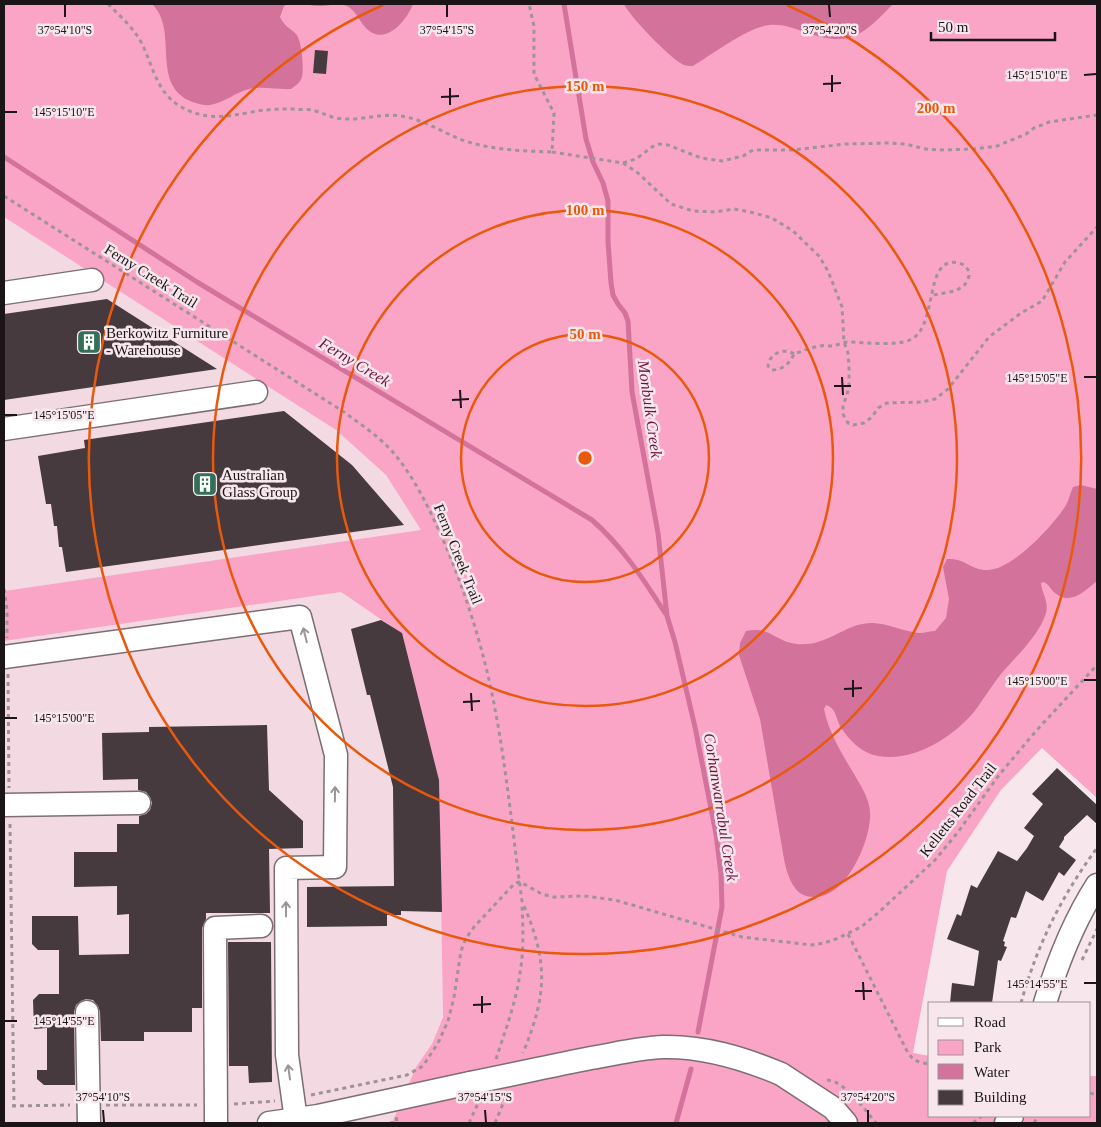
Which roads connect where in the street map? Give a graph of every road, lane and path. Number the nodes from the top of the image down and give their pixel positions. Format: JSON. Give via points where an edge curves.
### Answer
{"nodes":[{"id":1,"x":108,"y":4,"type":"edge"},
{"id":2,"x":529,"y":4,"type":"edge"},
{"id":3,"x":1097,"y":115,"type":"edge"},
{"id":4,"x":552,"y":152,"type":"junction"},
{"id":5,"x":623,"y":162,"type":"junction"},
{"id":6,"x":4,"y":196,"type":"edge"},
{"id":7,"x":1097,"y":227,"type":"edge"},
{"id":8,"x":92,"y":280,"type":"dead end"},
{"id":9,"x":4,"y":293,"type":"edge"},
{"id":10,"x":933,"y":295,"type":"junction"},
{"id":11,"x":844,"y":342,"type":"junction"},
{"id":12,"x":794,"y":354,"type":"junction"},
{"id":13,"x":256,"y":392,"type":"dead end"},
{"id":14,"x":4,"y":429,"type":"edge"},
{"id":15,"x":4,"y":589,"type":"edge"},
{"id":16,"x":6,"y":656,"type":"edge"},
{"id":17,"x":1097,"y":665,"type":"edge"},
{"id":18,"x":138,"y":804,"type":"dead end"},
{"id":19,"x":7,"y":805,"type":"edge"},
{"id":20,"x":520,"y":882,"type":"junction"},
{"id":21,"x":1097,"y":885,"type":"edge"},
{"id":22,"x":522,"y":901,"type":"junction"},
{"id":23,"x":261,"y":926,"type":"dead end"},
{"id":24,"x":1097,"y":929,"type":"edge"},
{"id":25,"x":848,"y":934,"type":"junction"},
{"id":26,"x":1082,"y":961,"type":"dead end"},
{"id":27,"x":1045,"y":1002,"type":"edge"},
{"id":28,"x":87,"y":1012,"type":"dead end"},
{"id":29,"x":523,"y":1056,"type":"dead end"},
{"id":30,"x":495,"y":1064,"type":"dead end"},
{"id":31,"x":928,"y":1064,"type":"edge"},
{"id":32,"x":391,"y":1089,"type":"junction"},
{"id":33,"x":508,"y":1092,"type":"dead end"},
{"id":34,"x":483,"y":1093,"type":"dead end"},
{"id":35,"x":14,"y":1106,"type":"dead end"},
{"id":36,"x":363,"y":1115,"type":"edge"},
{"id":37,"x":296,"y":1120,"type":"junction"},
{"id":38,"x":89,"y":1123,"type":"edge"},
{"id":39,"x":216,"y":1123,"type":"edge"},
{"id":40,"x":269,"y":1123,"type":"edge"},
{"id":41,"x":469,"y":1123,"type":"edge"},
{"id":42,"x":494,"y":1123,"type":"edge"},
{"id":43,"x":846,"y":1123,"type":"edge"}],
"edges":[{"from":1,"to":4,"type":"path","via":[[135,31],[161,88],[176,104],[193,112],[224,117],[296,109],[313,110],[343,119],[402,116],[464,141]]},
{"from":2,"to":4,"type":"path","via":[[534,26],[534,74],[554,113]]},
{"from":3,"to":5,"type":"path","via":[[1049,122],[997,146],[974,149],[939,150],[890,143],[846,144],[793,150],[753,150],[722,161],[701,158],[659,144],[636,159]]},
{"from":4,"to":5,"type":"path"},
{"from":5,"to":11,"type":"path","via":[[671,204],[693,211],[750,212],[772,218],[793,231],[819,256],[828,271],[842,307]]},
{"from":6,"to":20,"type":"path","name":"Ferny Creek Trail","via":[[344,412],[391,450],[432,514],[466,598],[495,708]]},
{"from":7,"to":11,"type":"path","via":[[1065,262],[1042,301],[989,337],[948,389],[934,399],[887,403],[864,423],[848,423],[843,414],[849,388]]},
{"from":8,"to":9,"type":"street"},
{"from":10,"to":10,"type":"path","via":[[964,286],[969,276],[964,265],[958,262],[943,266]]},
{"from":10,"to":11,"type":"path","via":[[926,319],[912,339]]},
{"from":11,"to":12,"type":"path"},
{"from":12,"to":12,"type":"path","via":[[783,368],[772,370],[768,366],[772,355],[784,351]]},
{"from":13,"to":14,"type":"street"},
{"from":15,"to":16,"type":"path"},
{"from":16,"to":19,"type":"path"},
{"from":37,"to":16,"type":"street","one_way":true,"via":[[287,1055],[286,868],[335,867],[336,783],[336,755],[300,617]]},
{"from":17,"to":25,"type":"path","name":"Kelletts Road Trail","via":[[999,775],[935,860],[878,913]]},
{"from":18,"to":19,"type":"street"},
{"from":19,"to":35,"type":"path"},
{"from":20,"to":22,"type":"path","name":"Ferny Creek Trail"},
{"from":20,"to":25,"type":"path","name":"Kelletts Road Trail","via":[[542,894],[614,900],[742,938],[812,945]]},
{"from":20,"to":32,"type":"path","via":[[512,886],[466,938],[448,1021],[438,1043],[423,1066]]},
{"from":21,"to":27,"type":"street","via":[[1076,921],[1055,969]]},
{"from":22,"to":29,"type":"path","name":"Ferny Creek Trail","via":[[534,928],[542,972],[539,1008]]},
{"from":22,"to":30,"type":"path","via":[[520,973]]},
{"from":23,"to":39,"type":"street","via":[[215,928]]},
{"from":24,"to":26,"type":"path"},
{"from":25,"to":31,"type":"path","via":[[908,1052],[919,1063]]},
{"from":28,"to":38,"type":"street"},
{"from":32,"to":36,"type":"street"},
{"from":32,"to":43,"type":"street","bridge":true,"via":[[663,1047],[727,1054],[751,1061],[781,1074],[833,1108]]},
{"from":33,"to":42,"type":"path"},
{"from":34,"to":41,"type":"path"},
{"from":36,"to":37,"type":"street"},
{"from":37,"to":40,"type":"street"}]}
